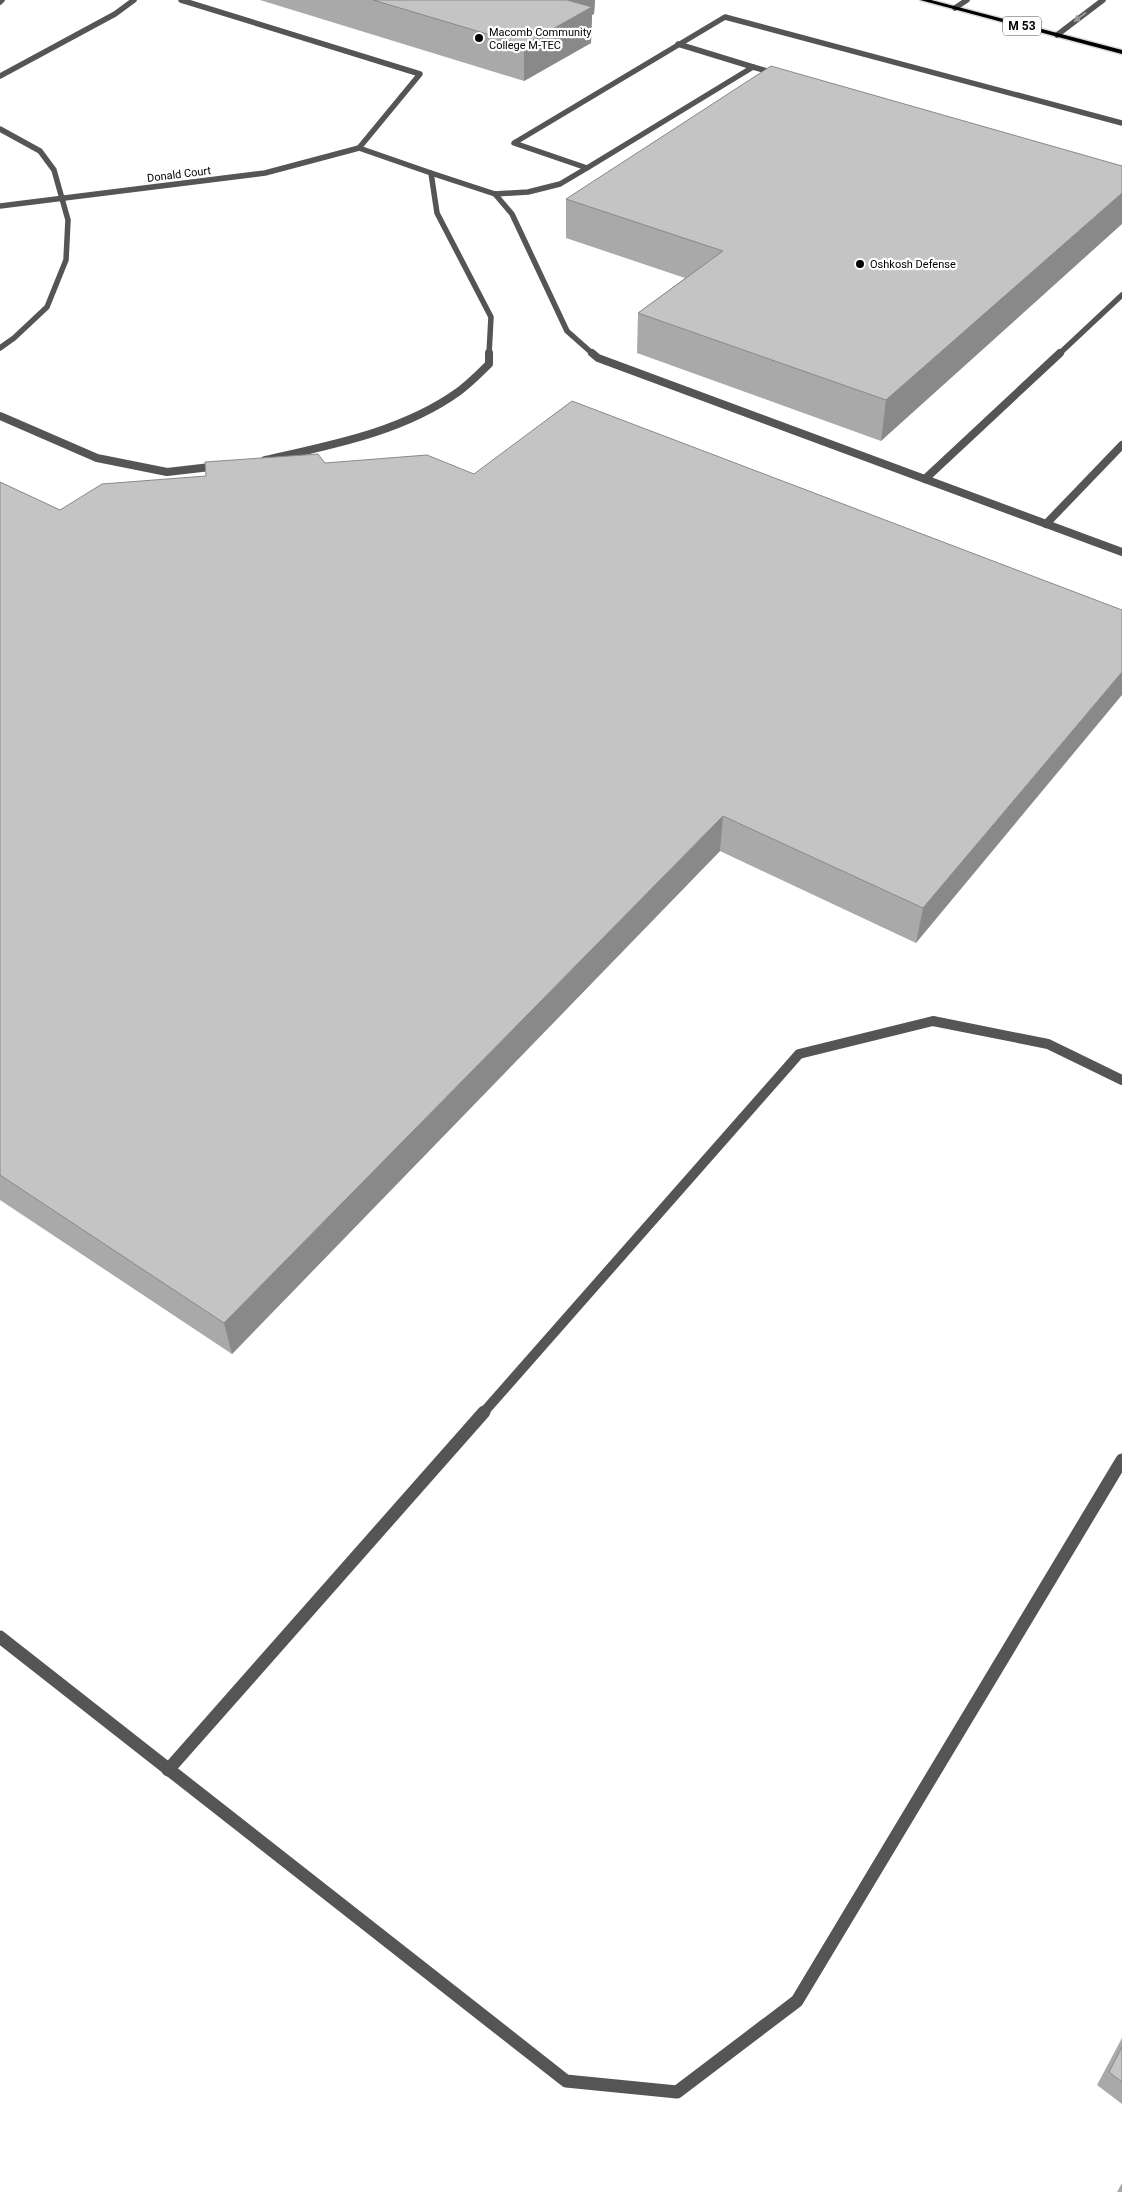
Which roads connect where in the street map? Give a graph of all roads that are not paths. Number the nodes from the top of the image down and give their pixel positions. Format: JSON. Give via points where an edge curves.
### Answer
{"nodes":[{"id":1,"x":134,"y":0,"type":"edge"},
{"id":2,"x":181,"y":0,"type":"edge"},
{"id":3,"x":923,"y":0,"type":"edge"},
{"id":4,"x":967,"y":0,"type":"edge"},
{"id":5,"x":1103,"y":0,"type":"edge"},
{"id":6,"x":955,"y":8,"type":"junction"},
{"id":7,"x":1057,"y":35,"type":"junction"},
{"id":8,"x":678,"y":44,"type":"junction"},
{"id":9,"x":1122,"y":52,"type":"edge"},
{"id":10,"x":753,"y":67,"type":"junction"},
{"id":11,"x":782,"y":75,"type":"edge"},
{"id":12,"x":0,"y":76,"type":"edge"},
{"id":13,"x":1122,"y":123,"type":"edge"},
{"id":14,"x":0,"y":128,"type":"edge"},
{"id":15,"x":359,"y":148,"type":"junction"},
{"id":16,"x":586,"y":168,"type":"junction"},
{"id":17,"x":431,"y":173,"type":"junction"},
{"id":18,"x":495,"y":194,"type":"junction"},
{"id":19,"x":62,"y":198,"type":"junction"},
{"id":20,"x":0,"y":206,"type":"edge"},
{"id":21,"x":1122,"y":295,"type":"edge"},
{"id":22,"x":0,"y":348,"type":"edge"},
{"id":23,"x":0,"y":416,"type":"edge"},
{"id":24,"x":1122,"y":445,"type":"edge"},
{"id":25,"x":254,"y":462,"type":"edge"},
{"id":26,"x":225,"y":466,"type":"edge"},
{"id":27,"x":925,"y":479,"type":"junction"},
{"id":28,"x":1046,"y":524,"type":"junction"},
{"id":29,"x":1122,"y":552,"type":"edge"},
{"id":30,"x":1122,"y":1080,"type":"edge"},
{"id":31,"x":1122,"y":1460,"type":"edge"},
{"id":32,"x":0,"y":1637,"type":"edge"},
{"id":33,"x":168,"y":1770,"type":"junction"}],
"edges":[{"from":1,"to":12,"type":"street","via":[[115,14]]},
{"from":2,"to":15,"type":"street","via":[[420,74]]},
{"from":3,"to":6,"type":"main road","number":"M 53"},
{"from":4,"to":6,"type":"street"},
{"from":5,"to":7,"type":"street","one_way":true},
{"from":6,"to":7,"type":"main road","number":"M 53"},
{"from":7,"to":9,"type":"main road","number":"M 53"},
{"from":8,"to":10,"type":"street"},
{"from":8,"to":13,"type":"street","via":[[725,17]]},
{"from":8,"to":16,"type":"street","via":[[514,143]]},
{"from":10,"to":11,"type":"street"},
{"from":10,"to":16,"type":"street"},
{"from":14,"to":19,"type":"street","via":[[40,151],[54,170]]},
{"from":15,"to":17,"type":"street"},
{"from":15,"to":19,"type":"street","name":"Donald Court","via":[[265,173]]},
{"from":16,"to":18,"type":"street","via":[[560,184],[528,192]]},
{"from":17,"to":18,"type":"street"},
{"from":17,"to":25,"type":"street","via":[[437,213],[491,317],[489,364],[455,395],[404,422],[343,442]]},
{"from":18,"to":27,"type":"street","via":[[512,214],[567,331],[598,358]]},
{"from":19,"to":20,"type":"street","name":"Donald Court"},
{"from":19,"to":22,"type":"street","via":[[68,220],[66,260],[47,307]]},
{"from":21,"to":27,"type":"street"},
{"from":23,"to":26,"type":"street","via":[[97,458],[167,472]]},
{"from":24,"to":28,"type":"street"},
{"from":27,"to":28,"type":"street"},
{"from":28,"to":29,"type":"street"},
{"from":30,"to":33,"type":"street","via":[[1048,1044],[933,1021],[799,1054]]},
{"from":31,"to":33,"type":"street","via":[[797,2001],[677,2092],[566,2081]]},
{"from":32,"to":33,"type":"street"}]}
